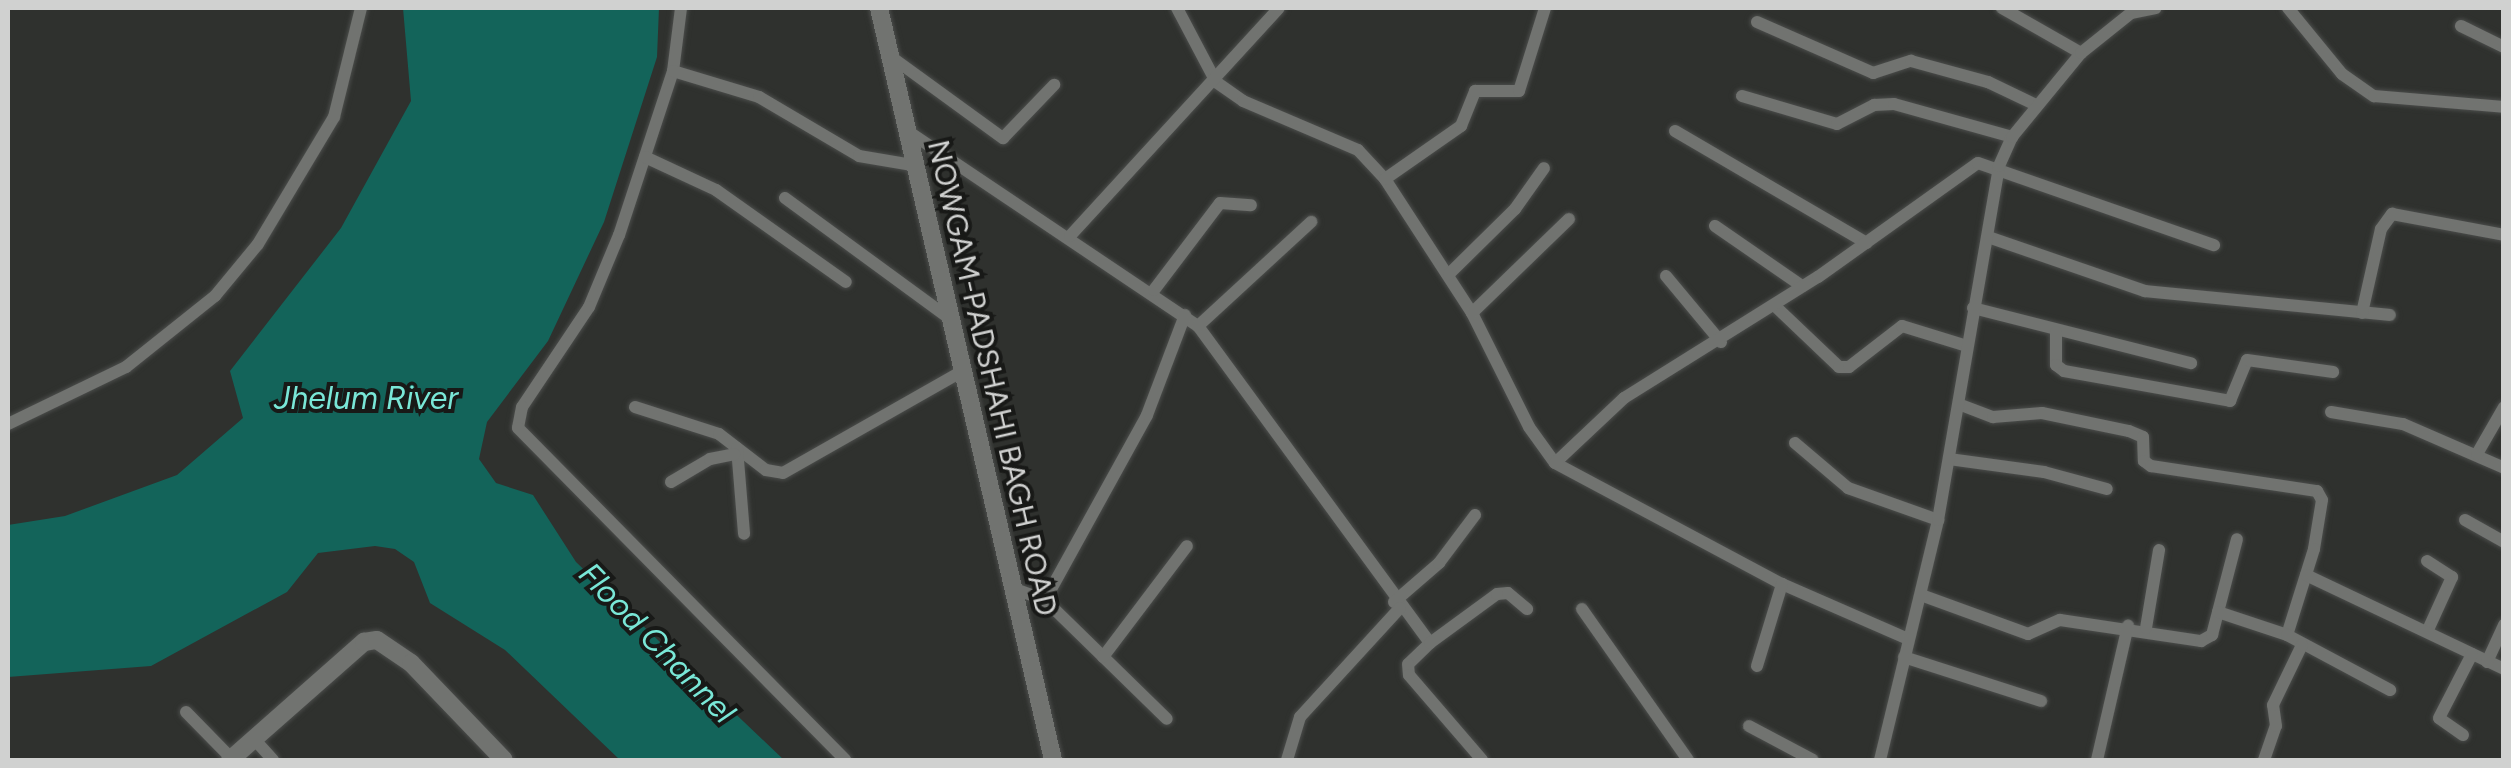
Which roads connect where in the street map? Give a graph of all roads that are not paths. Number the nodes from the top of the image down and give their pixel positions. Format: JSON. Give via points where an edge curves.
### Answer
{"nodes":[{"id":1,"x":361,"y":8,"type":"edge"},
{"id":2,"x":681,"y":8,"type":"edge"},
{"id":3,"x":880,"y":8,"type":"edge"},
{"id":4,"x":1177,"y":8,"type":"edge"},
{"id":5,"x":1279,"y":8,"type":"edge"},
{"id":6,"x":1545,"y":8,"type":"edge"},
{"id":7,"x":2002,"y":8,"type":"edge"},
{"id":8,"x":2156,"y":8,"type":"edge"},
{"id":9,"x":2288,"y":8,"type":"edge"},
{"id":10,"x":2127,"y":10,"type":"edge"},
{"id":11,"x":1757,"y":22,"type":"dead end"},
{"id":12,"x":2461,"y":26,"type":"dead end"},
{"id":13,"x":2504,"y":47,"type":"edge"},
{"id":14,"x":2082,"y":53,"type":"junction"},
{"id":15,"x":890,"y":56,"type":"junction"},
{"id":16,"x":674,"y":71,"type":"junction"},
{"id":17,"x":1216,"y":82,"type":"junction"},
{"id":18,"x":1054,"y":85,"type":"dead end"},
{"id":19,"x":1742,"y":96,"type":"dead end"},
{"id":20,"x":2036,"y":105,"type":"junction"},
{"id":21,"x":2504,"y":106,"type":"edge"},
{"id":22,"x":906,"y":130,"type":"junction"},
{"id":23,"x":1675,"y":131,"type":"dead end"},
{"id":24,"x":2012,"y":137,"type":"junction"},
{"id":25,"x":645,"y":157,"type":"junction"},
{"id":26,"x":912,"y":164,"type":"junction"},
{"id":27,"x":1999,"y":166,"type":"junction"},
{"id":28,"x":1544,"y":168,"type":"dead end"},
{"id":29,"x":1385,"y":179,"type":"junction"},
{"id":30,"x":785,"y":198,"type":"dead end"},
{"id":31,"x":1251,"y":205,"type":"dead end"},
{"id":32,"x":1569,"y":219,"type":"dead end"},
{"id":33,"x":1311,"y":222,"type":"dead end"},
{"id":34,"x":1715,"y":226,"type":"dead end"},
{"id":35,"x":1070,"y":236,"type":"junction"},
{"id":36,"x":2504,"y":236,"type":"edge"},
{"id":37,"x":1988,"y":237,"type":"junction"},
{"id":38,"x":1867,"y":243,"type":"junction"},
{"id":39,"x":2214,"y":245,"type":"dead end"},
{"id":40,"x":1449,"y":274,"type":"junction"},
{"id":41,"x":1666,"y":276,"type":"dead end"},
{"id":42,"x":846,"y":282,"type":"dead end"},
{"id":43,"x":1802,"y":286,"type":"junction"},
{"id":44,"x":1154,"y":290,"type":"junction"},
{"id":45,"x":1775,"y":306,"type":"junction"},
{"id":46,"x":1973,"y":308,"type":"junction"},
{"id":47,"x":1472,"y":313,"type":"junction"},
{"id":48,"x":2362,"y":313,"type":"junction"},
{"id":49,"x":1185,"y":315,"type":"junction"},
{"id":50,"x":2390,"y":315,"type":"dead end"},
{"id":51,"x":946,"y":316,"type":"junction"},
{"id":52,"x":1198,"y":326,"type":"junction"},
{"id":53,"x":2056,"y":332,"type":"junction"},
{"id":54,"x":1721,"y":342,"type":"junction"},
{"id":55,"x":1967,"y":346,"type":"junction"},
{"id":56,"x":2191,"y":363,"type":"dead end"},
{"id":57,"x":2333,"y":372,"type":"dead end"},
{"id":58,"x":959,"y":373,"type":"junction"},
{"id":59,"x":635,"y":406,"type":"dead end"},
{"id":60,"x":1961,"y":406,"type":"junction"},
{"id":61,"x":2504,"y":408,"type":"edge"},
{"id":62,"x":2331,"y":412,"type":"dead end"},
{"id":63,"x":8,"y":424,"type":"edge"},
{"id":64,"x":1794,"y":443,"type":"dead end"},
{"id":65,"x":736,"y":451,"type":"junction"},
{"id":66,"x":2478,"y":454,"type":"junction"},
{"id":67,"x":1950,"y":459,"type":"junction"},
{"id":68,"x":1556,"y":462,"type":"junction"},
{"id":69,"x":2504,"y":468,"type":"edge"},
{"id":70,"x":672,"y":482,"type":"dead end"},
{"id":71,"x":2106,"y":489,"type":"dead end"},
{"id":72,"x":1475,"y":515,"type":"dead end"},
{"id":73,"x":1938,"y":520,"type":"junction"},
{"id":74,"x":2465,"y":520,"type":"dead end"},
{"id":75,"x":744,"y":534,"type":"dead end"},
{"id":76,"x":2237,"y":540,"type":"dead end"},
{"id":77,"x":2504,"y":542,"type":"edge"},
{"id":78,"x":1187,"y":546,"type":"dead end"},
{"id":79,"x":2159,"y":550,"type":"dead end"},
{"id":80,"x":2427,"y":561,"type":"dead end"},
{"id":81,"x":2306,"y":575,"type":"junction"},
{"id":82,"x":1782,"y":584,"type":"junction"},
{"id":83,"x":1012,"y":588,"type":"junction"},
{"id":84,"x":1921,"y":594,"type":"junction"},
{"id":85,"x":1045,"y":600,"type":"junction"},
{"id":86,"x":1397,"y":605,"type":"junction"},
{"id":87,"x":1582,"y":608,"type":"dead end"},
{"id":88,"x":1528,"y":609,"type":"dead end"},
{"id":89,"x":2218,"y":612,"type":"junction"},
{"id":90,"x":2504,"y":625,"type":"edge"},
{"id":91,"x":2128,"y":626,"type":"junction"},
{"id":92,"x":2146,"y":628,"type":"junction"},
{"id":93,"x":2428,"y":630,"type":"junction"},
{"id":94,"x":2286,"y":635,"type":"junction"},
{"id":95,"x":1908,"y":639,"type":"junction"},
{"id":96,"x":1430,"y":643,"type":"junction"},
{"id":97,"x":2302,"y":645,"type":"junction"},
{"id":98,"x":2472,"y":654,"type":"junction"},
{"id":99,"x":1904,"y":656,"type":"junction"},
{"id":100,"x":1103,"y":657,"type":"junction"},
{"id":101,"x":2487,"y":662,"type":"junction"},
{"id":102,"x":1757,"y":666,"type":"dead end"},
{"id":103,"x":2504,"y":669,"type":"edge"},
{"id":104,"x":2390,"y":690,"type":"dead end"},
{"id":105,"x":2042,"y":701,"type":"dead end"},
{"id":106,"x":186,"y":712,"type":"dead end"},
{"id":107,"x":1167,"y":719,"type":"dead end"},
{"id":108,"x":1749,"y":726,"type":"dead end"},
{"id":109,"x":2463,"y":735,"type":"dead end"},
{"id":110,"x":255,"y":740,"type":"junction"},
{"id":111,"x":231,"y":760,"type":"edge"},
{"id":112,"x":273,"y":760,"type":"edge"},
{"id":113,"x":504,"y":760,"type":"edge"},
{"id":114,"x":845,"y":760,"type":"edge"},
{"id":115,"x":1053,"y":760,"type":"edge"},
{"id":116,"x":1287,"y":760,"type":"edge"},
{"id":117,"x":1482,"y":760,"type":"edge"},
{"id":118,"x":1688,"y":760,"type":"edge"},
{"id":119,"x":1812,"y":760,"type":"edge"},
{"id":120,"x":1880,"y":760,"type":"edge"},
{"id":121,"x":2097,"y":760,"type":"edge"},
{"id":122,"x":2264,"y":760,"type":"edge"}],
"edges":[{"from":1,"to":63,"type":"street","via":[[334,117],[258,244],[215,296],[126,366]]},
{"from":2,"to":16,"type":"street"},
{"from":3,"to":15,"type":"main road","name":"NOWGAM-PADSHAHI BAGH ROAD"},
{"from":4,"to":17,"type":"street"},
{"from":5,"to":17,"type":"street"},
{"from":6,"to":29,"type":"street","via":[[1519,91],[1475,91],[1461,126]]},
{"from":7,"to":14,"type":"street"},
{"from":8,"to":10,"type":"street"},
{"from":9,"to":21,"type":"street","via":[[2342,74],[2374,96]]},
{"from":10,"to":14,"type":"street"},
{"from":11,"to":20,"type":"street","via":[[1873,74],[1904,60],[1988,82]]},
{"from":12,"to":13,"type":"street"},
{"from":14,"to":20,"type":"street"},
{"from":15,"to":18,"type":"street","via":[[1003,138]]},
{"from":15,"to":22,"type":"main road","name":"NOWGAM-PADSHAHI BAGH ROAD"},
{"from":16,"to":25,"type":"street"},
{"from":16,"to":26,"type":"street","via":[[759,97],[859,156]]},
{"from":17,"to":29,"type":"street","via":[[1260,109],[1358,150]]},
{"from":17,"to":35,"type":"street"},
{"from":19,"to":24,"type":"street","via":[[1837,124],[1874,105],[1894,104]]},
{"from":20,"to":24,"type":"street"},
{"from":22,"to":26,"type":"main road","name":"NOWGAM-PADSHAHI BAGH ROAD"},
{"from":22,"to":35,"type":"street"},
{"from":23,"to":38,"type":"street"},
{"from":24,"to":27,"type":"street"},
{"from":25,"to":42,"type":"street","via":[[716,190]]},
{"from":25,"to":114,"type":"street","via":[[589,306],[520,412],[521,436]]},
{"from":26,"to":51,"type":"main road","name":"NOWGAM-PADSHAHI BAGH ROAD"},
{"from":27,"to":37,"type":"street"},
{"from":27,"to":38,"type":"street","via":[[1978,163]]},
{"from":27,"to":39,"type":"street"},
{"from":28,"to":40,"type":"street","via":[[1515,209]]},
{"from":29,"to":40,"type":"street"},
{"from":30,"to":51,"type":"street"},
{"from":31,"to":44,"type":"street","via":[[1220,203]]},
{"from":32,"to":47,"type":"street"},
{"from":33,"to":52,"type":"street"},
{"from":34,"to":43,"type":"street"},
{"from":35,"to":44,"type":"street"},
{"from":36,"to":48,"type":"street","via":[[2392,214],[2381,228]]},
{"from":37,"to":46,"type":"street"},
{"from":37,"to":48,"type":"street","via":[[2145,291]]},
{"from":38,"to":43,"type":"street"},
{"from":40,"to":47,"type":"street"},
{"from":41,"to":54,"type":"street"},
{"from":43,"to":45,"type":"street"},
{"from":44,"to":49,"type":"street"},
{"from":45,"to":54,"type":"street"},
{"from":45,"to":55,"type":"street","via":[[1839,367],[1849,367],[1902,326]]},
{"from":46,"to":53,"type":"street"},
{"from":46,"to":55,"type":"street"},
{"from":47,"to":68,"type":"street","via":[[1529,427]]},
{"from":48,"to":50,"type":"street"},
{"from":49,"to":52,"type":"street"},
{"from":49,"to":85,"type":"street","via":[[1147,414]]},
{"from":51,"to":58,"type":"main road","name":"NOWGAM-PADSHAHI BAGH ROAD"},
{"from":52,"to":86,"type":"street"},
{"from":53,"to":56,"type":"street"},
{"from":53,"to":57,"type":"street","via":[[2056,365],[2064,372],[2230,401],[2248,360]]},
{"from":54,"to":68,"type":"street","via":[[1624,398]]},
{"from":55,"to":60,"type":"street"},
{"from":58,"to":65,"type":"street","via":[[790,472],[766,470]]},
{"from":58,"to":83,"type":"main road","name":"NOWGAM-PADSHAHI BAGH ROAD"},
{"from":59,"to":65,"type":"street","via":[[704,428]]},
{"from":60,"to":67,"type":"street"},
{"from":60,"to":81,"type":"street","via":[[1993,417],[2042,413],[2129,431],[2144,437],[2144,462],[2151,466],[2317,491],[2321,506]]},
{"from":61,"to":66,"type":"street"},
{"from":62,"to":66,"type":"street","via":[[2403,424]]},
{"from":64,"to":73,"type":"street","via":[[1848,488]]},
{"from":65,"to":70,"type":"street","via":[[710,458]]},
{"from":65,"to":75,"type":"street"},
{"from":66,"to":69,"type":"street"},
{"from":67,"to":71,"type":"street"},
{"from":67,"to":73,"type":"street"},
{"from":68,"to":82,"type":"street"},
{"from":72,"to":86,"type":"street"},
{"from":73,"to":84,"type":"street"},
{"from":74,"to":77,"type":"street"},
{"from":76,"to":89,"type":"street"},
{"from":78,"to":100,"type":"street"},
{"from":79,"to":92,"type":"street"},
{"from":80,"to":93,"type":"street","via":[[2452,577]]},
{"from":81,"to":93,"type":"street"},
{"from":81,"to":94,"type":"street"},
{"from":82,"to":95,"type":"street"},
{"from":82,"to":102,"type":"street"},
{"from":83,"to":85,"type":"street"},
{"from":83,"to":115,"type":"main road","name":"NOWGAM-PADSHAHI BAGH ROAD"},
{"from":84,"to":91,"type":"street","via":[[2028,634],[2060,620]]},
{"from":84,"to":95,"type":"street"},
{"from":85,"to":100,"type":"street"},
{"from":86,"to":96,"type":"street"},
{"from":86,"to":116,"type":"street","via":[[1300,718]]},
{"from":87,"to":118,"type":"street"},
{"from":88,"to":96,"type":"street","via":[[1508,593],[1497,594]]},
{"from":89,"to":92,"type":"street","via":[[2212,635],[2202,641]]},
{"from":89,"to":94,"type":"street"},
{"from":90,"to":101,"type":"street"},
{"from":91,"to":92,"type":"street"},
{"from":91,"to":121,"type":"street"},
{"from":93,"to":98,"type":"street"},
{"from":94,"to":97,"type":"street"},
{"from":95,"to":99,"type":"street"},
{"from":96,"to":117,"type":"street","via":[[1408,664],[1409,676]]},
{"from":97,"to":104,"type":"street"},
{"from":97,"to":122,"type":"street","via":[[2273,705],[2276,726]]},
{"from":98,"to":101,"type":"street"},
{"from":98,"to":109,"type":"street","via":[[2439,718]]},
{"from":99,"to":105,"type":"street"},
{"from":99,"to":120,"type":"street"},
{"from":100,"to":107,"type":"street"},
{"from":101,"to":103,"type":"street"},
{"from":106,"to":111,"type":"street"},
{"from":108,"to":119,"type":"street"},
{"from":110,"to":111,"type":"main road"},
{"from":110,"to":112,"type":"street"},
{"from":110,"to":113,"type":"main road","via":[[364,642],[378,640],[411,663]]}]}
